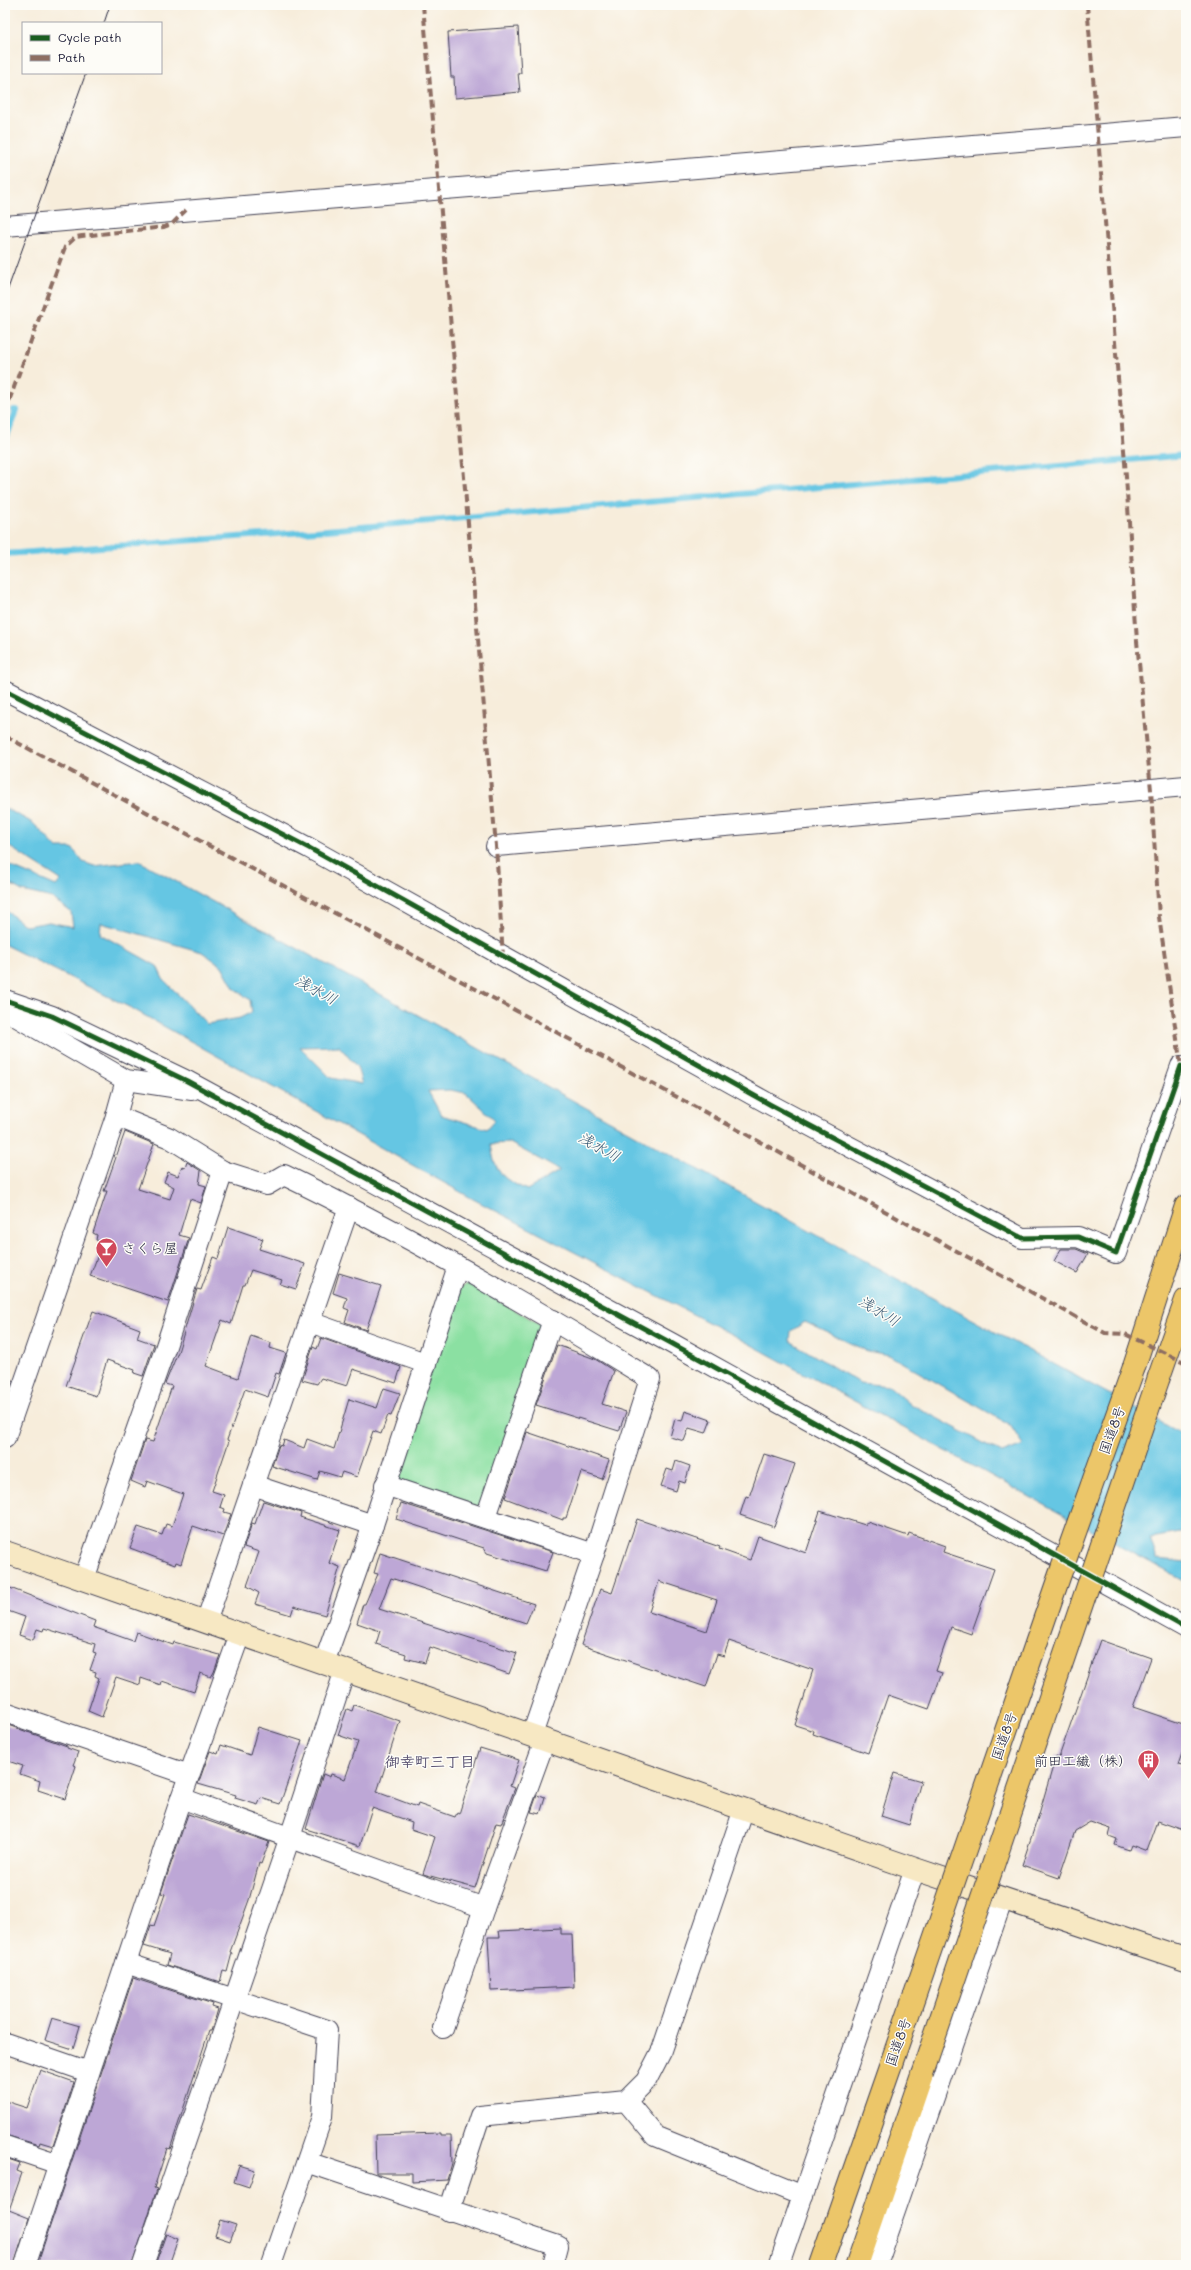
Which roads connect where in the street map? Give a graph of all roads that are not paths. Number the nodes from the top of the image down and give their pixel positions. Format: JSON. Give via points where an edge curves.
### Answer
{"nodes":[{"id":1,"x":1186,"y":127,"type":"edge"},
{"id":2,"x":5,"y":226,"type":"edge"},
{"id":3,"x":5,"y":690,"type":"edge"},
{"id":4,"x":1186,"y":786,"type":"edge"},
{"id":5,"x":496,"y":846,"type":"dead end"},
{"id":6,"x":6,"y":1001,"type":"edge"},
{"id":7,"x":1186,"y":1068,"type":"edge"},
{"id":8,"x":126,"y":1080,"type":"junction"},
{"id":9,"x":207,"y":1092,"type":"junction"},
{"id":10,"x":116,"y":1116,"type":"junction"},
{"id":11,"x":223,"y":1171,"type":"junction"},
{"id":12,"x":1186,"y":1206,"type":"edge"},
{"id":13,"x":349,"y":1207,"type":"junction"},
{"id":14,"x":458,"y":1266,"type":"junction"},
{"id":15,"x":1186,"y":1300,"type":"edge"},
{"id":16,"x":552,"y":1320,"type":"junction"},
{"id":17,"x":310,"y":1322,"type":"junction"},
{"id":18,"x":425,"y":1363,"type":"junction"},
{"id":19,"x":5,"y":1438,"type":"edge"},
{"id":20,"x":253,"y":1485,"type":"junction"},
{"id":21,"x":385,"y":1485,"type":"junction"},
{"id":22,"x":486,"y":1517,"type":"junction"},
{"id":23,"x":372,"y":1525,"type":"junction"},
{"id":24,"x":5,"y":1552,"type":"edge"},
{"id":25,"x":594,"y":1554,"type":"junction"},
{"id":26,"x":84,"y":1579,"type":"junction"},
{"id":27,"x":206,"y":1622,"type":"junction"},
{"id":28,"x":1186,"y":1628,"type":"edge"},
{"id":29,"x":240,"y":1634,"type":"junction"},
{"id":30,"x":324,"y":1663,"type":"junction"},
{"id":31,"x":345,"y":1670,"type":"junction"},
{"id":32,"x":5,"y":1712,"type":"edge"},
{"id":33,"x":539,"y":1737,"type":"junction"},
{"id":34,"x":189,"y":1775,"type":"junction"},
{"id":35,"x":181,"y":1798,"type":"junction"},
{"id":36,"x":744,"y":1809,"type":"junction"},
{"id":37,"x":290,"y":1837,"type":"junction"},
{"id":38,"x":915,"y":1869,"type":"junction"},
{"id":39,"x":1003,"y":1898,"type":"junction"},
{"id":40,"x":484,"y":1908,"type":"junction"},
{"id":41,"x":1186,"y":1960,"type":"edge"},
{"id":42,"x":126,"y":1963,"type":"junction"},
{"id":43,"x":234,"y":1998,"type":"junction"},
{"id":44,"x":443,"y":2028,"type":"dead end"},
{"id":45,"x":5,"y":2043,"type":"edge"},
{"id":46,"x":89,"y":2072,"type":"junction"},
{"id":47,"x":626,"y":2102,"type":"junction"},
{"id":48,"x":5,"y":2146,"type":"edge"},
{"id":49,"x":307,"y":2162,"type":"junction"},
{"id":50,"x":59,"y":2164,"type":"junction"},
{"id":51,"x":804,"y":2196,"type":"junction"},
{"id":52,"x":449,"y":2211,"type":"junction"},
{"id":53,"x":25,"y":2265,"type":"edge"},
{"id":54,"x":143,"y":2265,"type":"edge"},
{"id":55,"x":271,"y":2265,"type":"edge"},
{"id":56,"x":553,"y":2265,"type":"edge"},
{"id":57,"x":779,"y":2265,"type":"edge"},
{"id":58,"x":820,"y":2265,"type":"edge"},
{"id":59,"x":857,"y":2265,"type":"edge"},
{"id":60,"x":876,"y":2265,"type":"edge"}],
"edges":[{"from":1,"to":2,"type":"street"},
{"from":3,"to":7,"type":"street","via":[[309,848],[771,1105],[1022,1238],[1078,1237],[1116,1253],[1181,1066]]},
{"from":4,"to":5,"type":"street"},
{"from":6,"to":8,"type":"street","via":[[12,1014]]},
{"from":6,"to":9,"type":"street","via":[[52,1016]]},
{"from":8,"to":9,"type":"street"},
{"from":8,"to":10,"type":"street"},
{"from":9,"to":28,"type":"street","via":[[678,1347]]},
{"from":10,"to":11,"type":"street","via":[[170,1138]]},
{"from":10,"to":19,"type":"street"},
{"from":11,"to":13,"type":"street","via":[[267,1185],[284,1176]]},
{"from":11,"to":26,"type":"street","via":[[166,1346]]},
{"from":12,"to":58,"type":"highway","name":"国道8号","bridge":true,"via":[[1134,1368]]},
{"from":13,"to":14,"type":"street"},
{"from":13,"to":17,"type":"street"},
{"from":14,"to":16,"type":"street"},
{"from":14,"to":18,"type":"street"},
{"from":15,"to":59,"type":"highway","name":"国道8号","bridge":true},
{"from":16,"to":22,"type":"street"},
{"from":16,"to":25,"type":"street","via":[[650,1379]]},
{"from":17,"to":18,"type":"street"},
{"from":17,"to":20,"type":"street"},
{"from":18,"to":21,"type":"street"},
{"from":20,"to":23,"type":"street"},
{"from":20,"to":27,"type":"street"},
{"from":21,"to":22,"type":"street"},
{"from":21,"to":23,"type":"street"},
{"from":22,"to":25,"type":"street"},
{"from":23,"to":30,"type":"street"},
{"from":24,"to":26,"type":"street"},
{"from":25,"to":33,"type":"street"},
{"from":26,"to":27,"type":"street"},
{"from":27,"to":29,"type":"street"},
{"from":29,"to":30,"type":"street"},
{"from":29,"to":34,"type":"street"},
{"from":30,"to":31,"type":"street"},
{"from":31,"to":33,"type":"street"},
{"from":31,"to":37,"type":"street"},
{"from":32,"to":34,"type":"street"},
{"from":33,"to":36,"type":"street"},
{"from":33,"to":40,"type":"street"},
{"from":34,"to":35,"type":"street"},
{"from":35,"to":37,"type":"street"},
{"from":35,"to":42,"type":"street"},
{"from":36,"to":38,"type":"street"},
{"from":36,"to":47,"type":"street","via":[[662,2050],[646,2081]]},
{"from":37,"to":40,"type":"street"},
{"from":37,"to":43,"type":"street"},
{"from":38,"to":39,"type":"street"},
{"from":38,"to":51,"type":"street"},
{"from":39,"to":41,"type":"street"},
{"from":39,"to":60,"type":"street"},
{"from":40,"to":44,"type":"street"},
{"from":42,"to":43,"type":"street"},
{"from":42,"to":46,"type":"street"},
{"from":43,"to":49,"type":"street","via":[[326,2030],[322,2117]]},
{"from":43,"to":54,"type":"street"},
{"from":45,"to":46,"type":"street"},
{"from":46,"to":50,"type":"street"},
{"from":47,"to":51,"type":"street","via":[[655,2136]]},
{"from":47,"to":52,"type":"street","via":[[480,2116]]},
{"from":48,"to":50,"type":"street"},
{"from":49,"to":52,"type":"street"},
{"from":49,"to":55,"type":"street"},
{"from":50,"to":53,"type":"street"},
{"from":51,"to":57,"type":"street"},
{"from":52,"to":56,"type":"street","via":[[558,2246]]}]}
